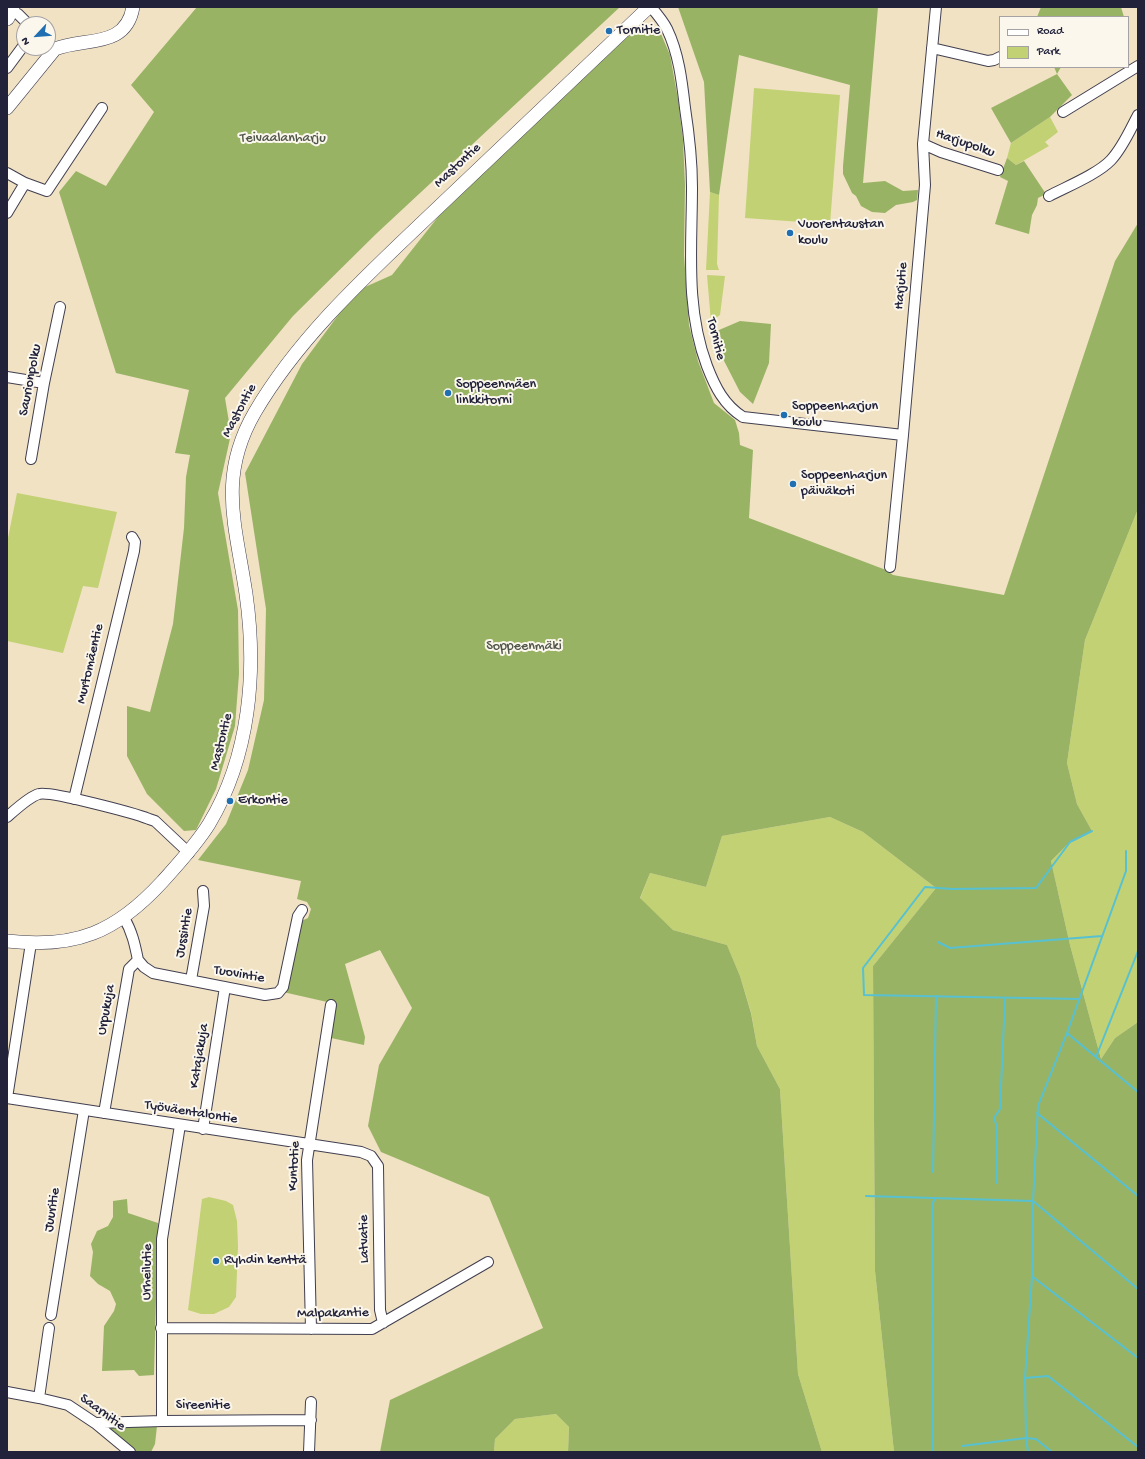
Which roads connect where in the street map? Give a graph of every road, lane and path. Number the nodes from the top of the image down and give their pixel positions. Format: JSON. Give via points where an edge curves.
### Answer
{"nodes":[{"id":1,"x":133,"y":7,"type":"edge"},
{"id":2,"x":650,"y":7,"type":"edge"},
{"id":3,"x":936,"y":7,"type":"edge"},
{"id":4,"x":932,"y":48,"type":"junction"},
{"id":5,"x":16,"y":56,"type":"edge"},
{"id":6,"x":999,"y":58,"type":"edge"},
{"id":7,"x":1138,"y":66,"type":"edge"},
{"id":8,"x":7,"y":68,"type":"edge"},
{"id":9,"x":7,"y":108,"type":"edge"},
{"id":10,"x":102,"y":108,"type":"dead end"},
{"id":11,"x":1063,"y":112,"type":"dead end"},
{"id":12,"x":1138,"y":115,"type":"edge"},
{"id":13,"x":923,"y":144,"type":"junction"},
{"id":14,"x":998,"y":170,"type":"dead end"},
{"id":15,"x":7,"y":173,"type":"edge"},
{"id":16,"x":26,"y":183,"type":"junction"},
{"id":17,"x":1049,"y":196,"type":"dead end"},
{"id":18,"x":7,"y":213,"type":"edge"},
{"id":19,"x":60,"y":307,"type":"dead end"},
{"id":20,"x":7,"y":377,"type":"edge"},
{"id":21,"x":44,"y":383,"type":"junction"},
{"id":22,"x":903,"y":435,"type":"junction"},
{"id":23,"x":31,"y":459,"type":"dead end"},
{"id":24,"x":132,"y":537,"type":"dead end"},
{"id":25,"x":890,"y":567,"type":"dead end"},
{"id":26,"x":74,"y":799,"type":"junction"},
{"id":27,"x":7,"y":817,"type":"edge"},
{"id":28,"x":189,"y":852,"type":"junction"},
{"id":29,"x":203,"y":891,"type":"dead end"},
{"id":30,"x":302,"y":910,"type":"dead end"},
{"id":31,"x":124,"y":918,"type":"junction"},
{"id":32,"x":7,"y":941,"type":"edge"},
{"id":33,"x":31,"y":943,"type":"junction"},
{"id":34,"x":138,"y":960,"type":"junction"},
{"id":35,"x":191,"y":980,"type":"junction"},
{"id":36,"x":225,"y":987,"type":"junction"},
{"id":37,"x":330,"y":1005,"type":"dead end"},
{"id":38,"x":7,"y":1098,"type":"edge"},
{"id":39,"x":84,"y":1110,"type":"junction"},
{"id":40,"x":104,"y":1113,"type":"junction"},
{"id":41,"x":180,"y":1125,"type":"junction"},
{"id":42,"x":203,"y":1129,"type":"junction"},
{"id":43,"x":309,"y":1145,"type":"junction"},
{"id":44,"x":371,"y":1156,"type":"joint"},
{"id":45,"x":488,"y":1262,"type":"dead end"},
{"id":46,"x":51,"y":1315,"type":"dead end"},
{"id":47,"x":382,"y":1323,"type":"junction"},
{"id":48,"x":49,"y":1328,"type":"dead end"},
{"id":49,"x":161,"y":1328,"type":"junction"},
{"id":50,"x":311,"y":1329,"type":"junction"},
{"id":51,"x":7,"y":1392,"type":"edge"},
{"id":52,"x":39,"y":1398,"type":"junction"},
{"id":53,"x":311,"y":1402,"type":"dead end"},
{"id":54,"x":311,"y":1420,"type":"junction"},
{"id":55,"x":162,"y":1421,"type":"junction"},
{"id":56,"x":95,"y":1423,"type":"junction"},
{"id":57,"x":130,"y":1452,"type":"edge"},
{"id":58,"x":309,"y":1452,"type":"edge"}],
"edges":[{"from":1,"to":9,"type":"main road","via":[[130,19],[117,34],[107,39],[63,45],[55,49]]},
{"from":2,"to":22,"type":"street","name":"Tornitie","via":[[668,30],[680,72],[692,162],[691,270],[694,307],[702,352],[710,375],[722,397],[730,408],[743,417]]},
{"from":2,"to":28,"type":"main road","name":"Mastontie","via":[[337,305],[290,361],[249,422],[236,454],[231,487],[247,600],[250,642],[245,722],[237,758],[222,797],[207,827]]},
{"from":3,"to":4,"type":"street","name":"Harjutie"},
{"from":4,"to":6,"type":"street","via":[[988,61]]},
{"from":4,"to":13,"type":"street","name":"Harjutie"},
{"from":5,"to":8,"type":"street"},
{"from":7,"to":11,"type":"street"},
{"from":10,"to":16,"type":"street","via":[[47,191]]},
{"from":12,"to":17,"type":"street","via":[[1110,161]]},
{"from":13,"to":14,"type":"street","name":"Harjupolku"},
{"from":13,"to":22,"type":"street","name":"Harjutie","via":[[925,185]]},
{"from":15,"to":16,"type":"street"},
{"from":16,"to":18,"type":"street"},
{"from":19,"to":21,"type":"street","name":"Saurionpolku"},
{"from":20,"to":21,"type":"street"},
{"from":21,"to":23,"type":"street","name":"Saurionpolku"},
{"from":22,"to":25,"type":"street","name":"Harjutie"},
{"from":24,"to":26,"type":"street","name":"Murtomäentie","via":[[135,542],[134,551]]},
{"from":26,"to":27,"type":"street","via":[[40,794]]},
{"from":26,"to":28,"type":"street","via":[[149,819]]},
{"from":28,"to":31,"type":"main road","name":"Mastontie","via":[[150,895]]},
{"from":29,"to":35,"type":"street","name":"Jussintie","via":[[204,906]]},
{"from":30,"to":36,"type":"street","name":"Tuovintie","via":[[298,916],[283,987],[278,993],[265,995]]},
{"from":31,"to":33,"type":"main road","name":"Mastontie","via":[[108,928],[84,937]]},
{"from":31,"to":34,"type":"street","via":[[134,940]]},
{"from":32,"to":33,"type":"main road","name":"Mastontie"},
{"from":33,"to":38,"type":"street"},
{"from":34,"to":35,"type":"street","name":"Tuovintie","via":[[153,973]]},
{"from":34,"to":40,"type":"street","name":"Urpukuja","via":[[129,969]]},
{"from":35,"to":36,"type":"street","name":"Tuovintie"},
{"from":36,"to":42,"type":"street","name":"Katajakuja"},
{"from":37,"to":43,"type":"street","name":"Kuntotie"},
{"from":38,"to":39,"type":"street","name":"Työväentalontie"},
{"from":39,"to":40,"type":"street","name":"Työväentalontie"},
{"from":39,"to":46,"type":"street","name":"Juuritie"},
{"from":40,"to":41,"type":"street","name":"Työväentalontie"},
{"from":41,"to":42,"type":"street","name":"Työväentalontie"},
{"from":41,"to":49,"type":"street","name":"Urheilutie","via":[[162,1239]]},
{"from":42,"to":43,"type":"street","name":"Työväentalontie"},
{"from":43,"to":44,"type":"street","name":"Työväentalontie","via":[[361,1152]]},
{"from":43,"to":50,"type":"street","name":"Kuntotie","via":[[307,1160]]},
{"from":44,"to":47,"type":"street","name":"Latvatie","via":[[378,1166]]},
{"from":45,"to":47,"type":"street","name":"Malpakantie"},
{"from":47,"to":50,"type":"street","name":"Malpakantie","via":[[372,1329]]},
{"from":48,"to":52,"type":"street"},
{"from":49,"to":50,"type":"street","name":"Malpakantie"},
{"from":49,"to":55,"type":"street","name":"Urheilutie"},
{"from":51,"to":52,"type":"street","name":"Saarnitie"},
{"from":52,"to":56,"type":"street","name":"Saarnitie","via":[[68,1405]]},
{"from":53,"to":54,"type":"street"},
{"from":54,"to":55,"type":"street","name":"Sireenitie"},
{"from":54,"to":58,"type":"street"},
{"from":55,"to":56,"type":"street","name":"Sireenitie"},
{"from":56,"to":57,"type":"street","name":"Saarnitie"}]}
